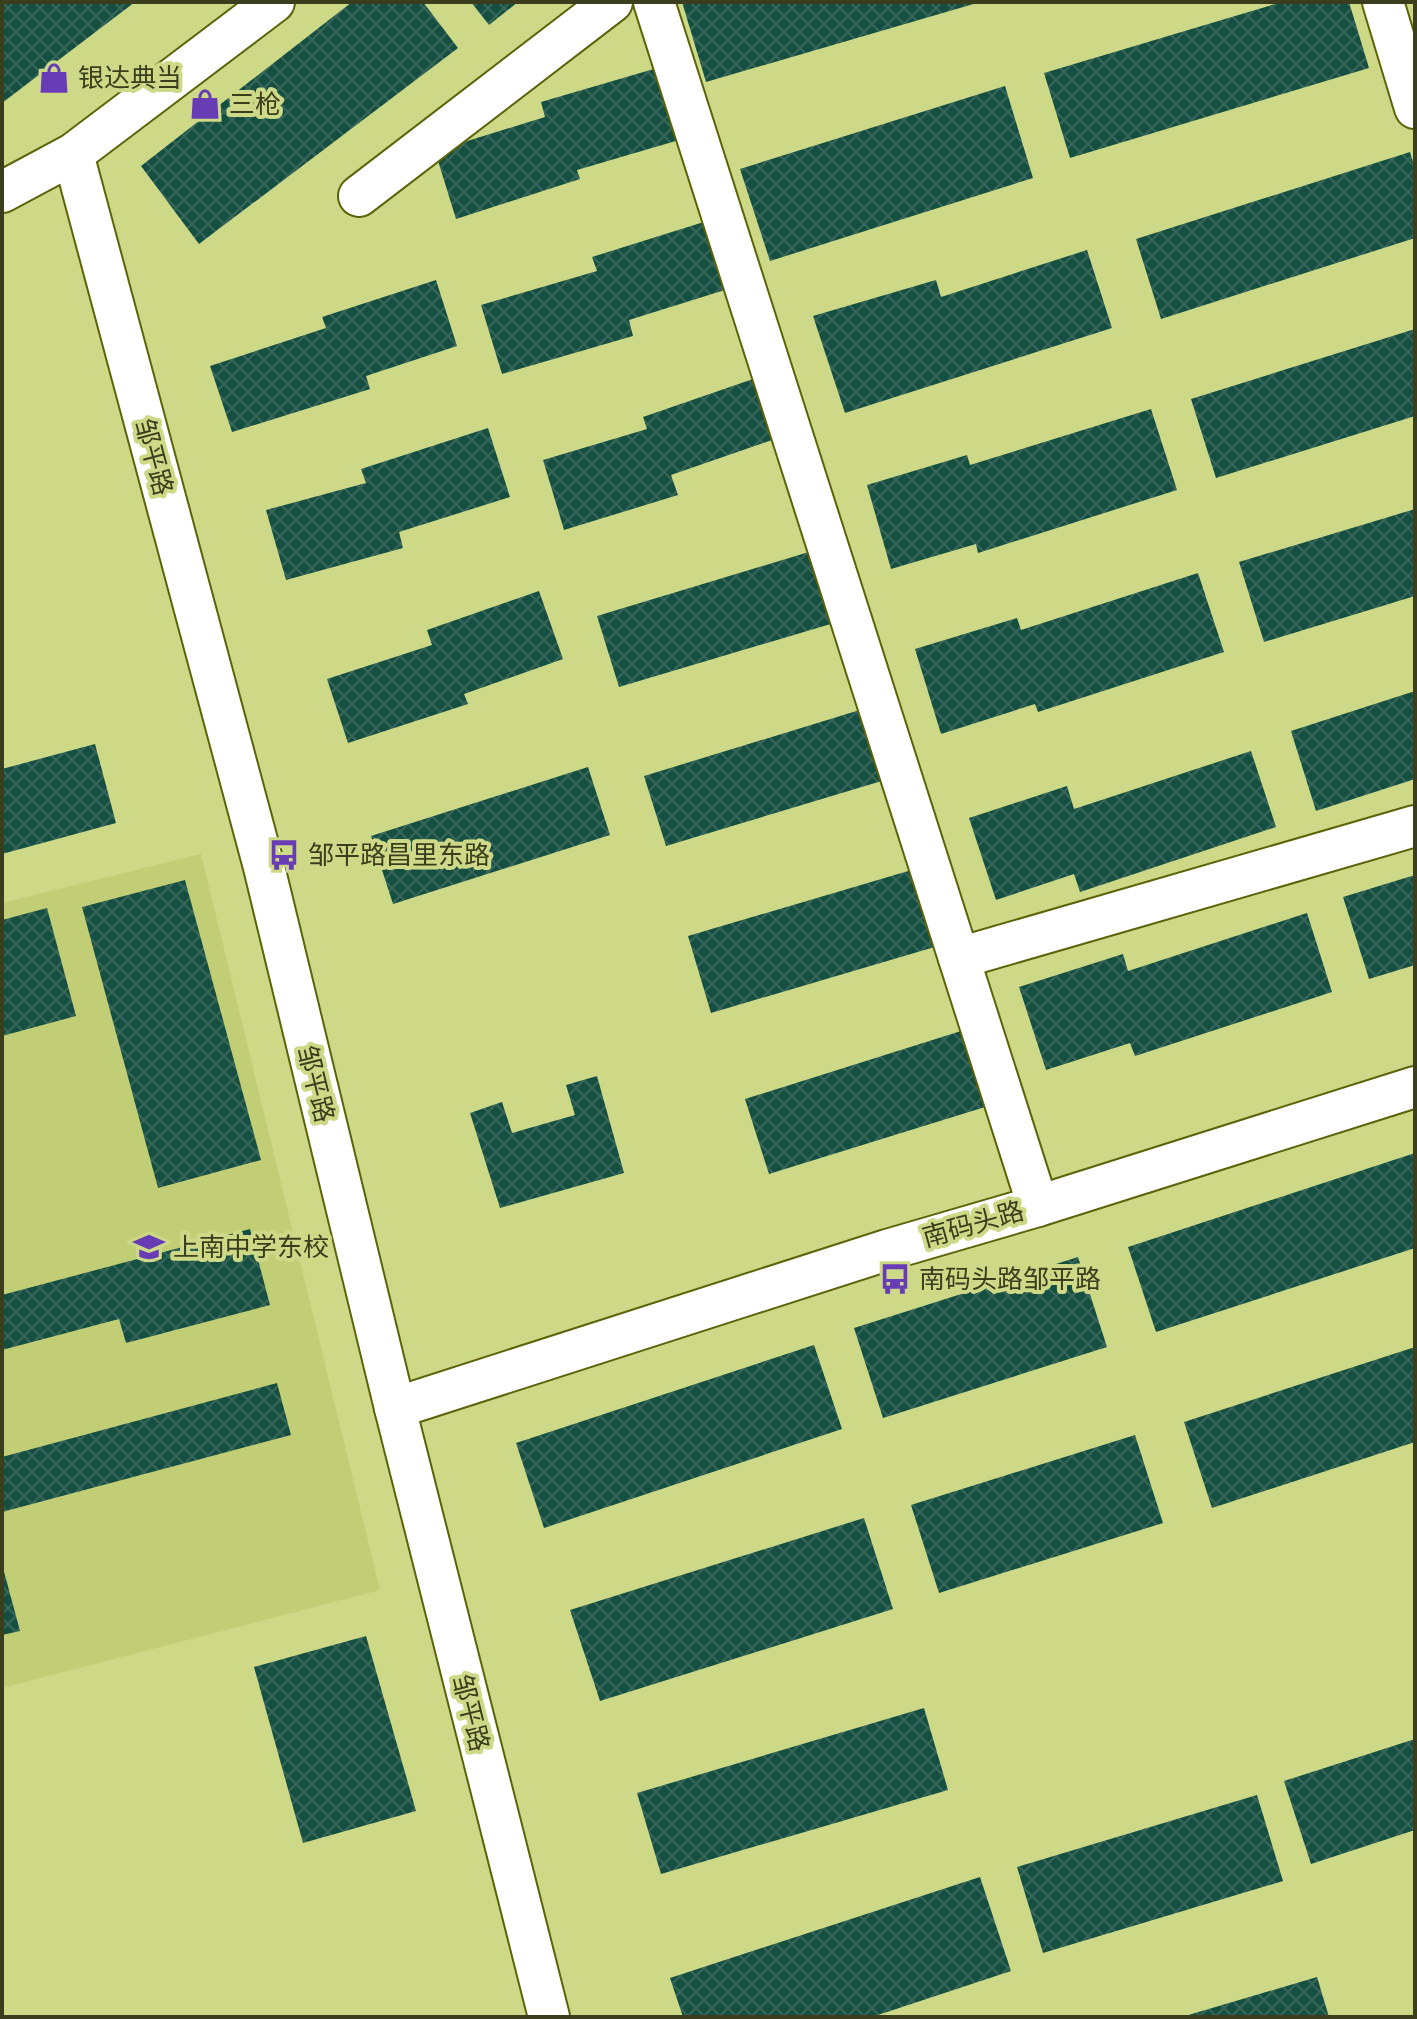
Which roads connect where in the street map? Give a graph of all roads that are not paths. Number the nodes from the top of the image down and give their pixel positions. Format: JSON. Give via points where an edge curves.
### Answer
{"nodes":[{"id":1,"x":274,"y":2,"type":"edge"},
{"id":2,"x":612,"y":2,"type":"edge"},
{"id":3,"x":654,"y":2,"type":"edge"},
{"id":4,"x":1383,"y":2,"type":"edge"},
{"id":5,"x":1415,"y":108,"type":"edge"},
{"id":6,"x":73,"y":154,"type":"junction"},
{"id":7,"x":2,"y":192,"type":"edge"},
{"id":8,"x":359,"y":196,"type":"dead end"},
{"id":9,"x":1415,"y":826,"type":"edge"},
{"id":10,"x":959,"y":958,"type":"junction"},
{"id":11,"x":1415,"y":1087,"type":"edge"},
{"id":12,"x":1038,"y":1206,"type":"junction"},
{"id":13,"x":395,"y":1408,"type":"junction"},
{"id":14,"x":549,"y":2017,"type":"edge"}],
"edges":[{"from":1,"to":6,"type":"street"},
{"from":2,"to":8,"type":"street"},
{"from":3,"to":10,"type":"street"},
{"from":4,"to":5,"type":"street"},
{"from":6,"to":7,"type":"street"},
{"from":6,"to":13,"type":"street","name":"邹平路","via":[[260,853]]},
{"from":9,"to":10,"type":"street"},
{"from":10,"to":12,"type":"street"},
{"from":11,"to":12,"type":"street","name":"南码头路"},
{"from":12,"to":13,"type":"street","name":"南码头路"},
{"from":13,"to":14,"type":"street","name":"邹平路"}]}
